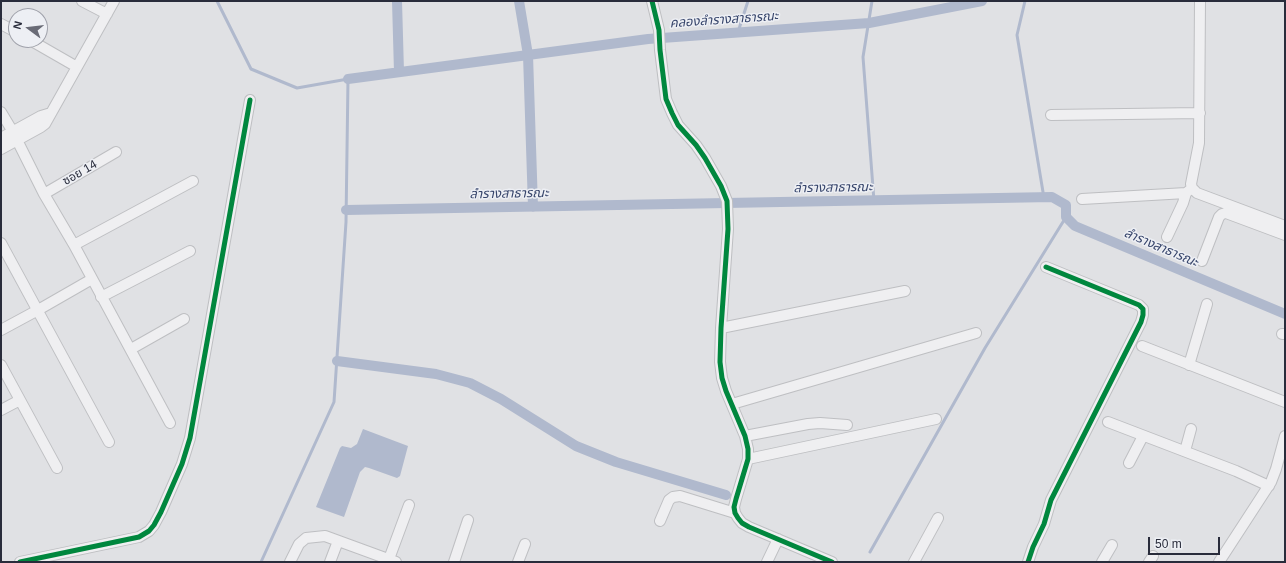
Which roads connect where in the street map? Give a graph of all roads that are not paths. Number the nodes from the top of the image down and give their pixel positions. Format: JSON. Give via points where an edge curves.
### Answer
{"nodes":[{"id":1,"x":82,"y":1,"type":"edge"},
{"id":2,"x":114,"y":1,"type":"edge"},
{"id":3,"x":652,"y":1,"type":"edge"},
{"id":4,"x":1200,"y":1,"type":"edge"},
{"id":5,"x":107,"y":14,"type":"junction"},
{"id":6,"x":44,"y":48,"type":"edge"},
{"id":7,"x":77,"y":67,"type":"junction"},
{"id":8,"x":250,"y":100,"type":"dead end"},
{"id":9,"x":1,"y":112,"type":"edge"},
{"id":10,"x":1200,"y":113,"type":"junction"},
{"id":11,"x":1051,"y":115,"type":"dead end"},
{"id":12,"x":15,"y":136,"type":"junction"},
{"id":13,"x":1,"y":138,"type":"edge"},
{"id":14,"x":1,"y":149,"type":"edge"},
{"id":15,"x":116,"y":152,"type":"dead end"},
{"id":16,"x":193,"y":181,"type":"dead end"},
{"id":17,"x":1189,"y":191,"type":"junction"},
{"id":18,"x":44,"y":194,"type":"junction"},
{"id":19,"x":1082,"y":199,"type":"dead end"},
{"id":20,"x":1285,"y":226,"type":"edge"},
{"id":21,"x":1285,"y":235,"type":"edge"},
{"id":22,"x":1167,"y":237,"type":"dead end"},
{"id":23,"x":1,"y":243,"type":"edge"},
{"id":24,"x":74,"y":245,"type":"junction"},
{"id":25,"x":190,"y":251,"type":"dead end"},
{"id":26,"x":1202,"y":261,"type":"dead end"},
{"id":27,"x":1046,"y":267,"type":"dead end"},
{"id":28,"x":92,"y":279,"type":"junction"},
{"id":29,"x":905,"y":291,"type":"dead end"},
{"id":30,"x":101,"y":297,"type":"junction"},
{"id":31,"x":1207,"y":304,"type":"dead end"},
{"id":32,"x":38,"y":310,"type":"junction"},
{"id":33,"x":184,"y":319,"type":"dead end"},
{"id":34,"x":721,"y":328,"type":"junction"},
{"id":35,"x":1,"y":330,"type":"edge"},
{"id":36,"x":976,"y":333,"type":"dead end"},
{"id":37,"x":1142,"y":346,"type":"dead end"},
{"id":38,"x":131,"y":349,"type":"junction"},
{"id":39,"x":1189,"y":364,"type":"junction"},
{"id":40,"x":1,"y":365,"type":"edge"},
{"id":41,"x":20,"y":400,"type":"junction"},
{"id":42,"x":1285,"y":402,"type":"edge"},
{"id":43,"x":732,"y":404,"type":"junction"},
{"id":44,"x":1,"y":410,"type":"edge"},
{"id":45,"x":936,"y":419,"type":"dead end"},
{"id":46,"x":1108,"y":422,"type":"dead end"},
{"id":47,"x":170,"y":423,"type":"dead end"},
{"id":48,"x":847,"y":426,"type":"dead end"},
{"id":49,"x":1191,"y":429,"type":"dead end"},
{"id":50,"x":745,"y":436,"type":"junction"},
{"id":51,"x":1143,"y":436,"type":"junction"},
{"id":52,"x":1285,"y":436,"type":"edge"},
{"id":53,"x":109,"y":442,"type":"dead end"},
{"id":54,"x":1185,"y":451,"type":"junction"},
{"id":55,"x":748,"y":459,"type":"junction"},
{"id":56,"x":1129,"y":463,"type":"dead end"},
{"id":57,"x":56,"y":468,"type":"dead end"},
{"id":58,"x":1268,"y":486,"type":"junction"},
{"id":59,"x":409,"y":505,"type":"dead end"},
{"id":60,"x":735,"y":513,"type":"junction"},
{"id":61,"x":938,"y":518,"type":"dead end"},
{"id":62,"x":468,"y":520,"type":"dead end"},
{"id":63,"x":660,"y":521,"type":"dead end"},
{"id":64,"x":778,"y":539,"type":"junction"},
{"id":65,"x":338,"y":541,"type":"junction"},
{"id":66,"x":525,"y":544,"type":"dead end"},
{"id":67,"x":1112,"y":545,"type":"dead end"},
{"id":68,"x":43,"y":560,"type":"edge"},
{"id":69,"x":393,"y":561,"type":"edge"},
{"id":70,"x":20,"y":562,"type":"edge"},
{"id":71,"x":290,"y":562,"type":"edge"},
{"id":72,"x":330,"y":562,"type":"edge"},
{"id":73,"x":454,"y":562,"type":"edge"},
{"id":74,"x":518,"y":562,"type":"edge"},
{"id":75,"x":767,"y":562,"type":"edge"},
{"id":76,"x":832,"y":562,"type":"edge"},
{"id":77,"x":914,"y":562,"type":"edge"},
{"id":78,"x":1028,"y":562,"type":"edge"},
{"id":79,"x":1102,"y":562,"type":"edge"},
{"id":80,"x":1219,"y":562,"type":"edge"}],
"edges":[{"from":1,"to":5,"type":"street"},
{"from":2,"to":5,"type":"street"},
{"from":3,"to":34,"type":"street","via":[[666,99],[678,125],[706,158],[727,201]]},
{"from":4,"to":10,"type":"street"},
{"from":5,"to":7,"type":"street"},
{"from":6,"to":7,"type":"street"},
{"from":7,"to":12,"type":"street","via":[[51,113],[41,116]]},
{"from":8,"to":68,"type":"street","via":[[190,438],[182,464],[161,512],[149,531],[139,537]]},
{"from":9,"to":12,"type":"street"},
{"from":10,"to":11,"type":"street"},
{"from":10,"to":17,"type":"street","via":[[1199,143]]},
{"from":12,"to":13,"type":"street"},
{"from":12,"to":14,"type":"street"},
{"from":12,"to":18,"type":"street"},
{"from":15,"to":18,"type":"street","name":"ซอย 14"},
{"from":16,"to":24,"type":"street"},
{"from":17,"to":19,"type":"street"},
{"from":17,"to":20,"type":"street"},
{"from":17,"to":22,"type":"street"},
{"from":18,"to":24,"type":"street"},
{"from":21,"to":26,"type":"street","via":[[1226,213],[1222,214]]},
{"from":23,"to":32,"type":"street"},
{"from":24,"to":28,"type":"street"},
{"from":25,"to":30,"type":"street"},
{"from":27,"to":78,"type":"street","via":[[1139,304],[1143,314],[1056,489]]},
{"from":28,"to":30,"type":"street"},
{"from":28,"to":32,"type":"street"},
{"from":29,"to":34,"type":"street"},
{"from":30,"to":38,"type":"street"},
{"from":31,"to":39,"type":"street"},
{"from":32,"to":35,"type":"street"},
{"from":32,"to":53,"type":"street"},
{"from":33,"to":38,"type":"street"},
{"from":34,"to":43,"type":"street","via":[[722,378]]},
{"from":36,"to":43,"type":"street"},
{"from":37,"to":39,"type":"street"},
{"from":38,"to":47,"type":"street"},
{"from":39,"to":42,"type":"street"},
{"from":40,"to":41,"type":"street"},
{"from":41,"to":44,"type":"street"},
{"from":41,"to":57,"type":"street"},
{"from":43,"to":50,"type":"street"},
{"from":45,"to":55,"type":"street"},
{"from":46,"to":51,"type":"street"},
{"from":48,"to":50,"type":"street","via":[[808,424]]},
{"from":49,"to":54,"type":"street"},
{"from":50,"to":55,"type":"street"},
{"from":51,"to":54,"type":"street"},
{"from":51,"to":56,"type":"street"},
{"from":52,"to":58,"type":"street","via":[[1276,469]]},
{"from":54,"to":58,"type":"street"},
{"from":55,"to":60,"type":"street","via":[[734,507]]},
{"from":58,"to":80,"type":"street"},
{"from":59,"to":69,"type":"street"},
{"from":60,"to":63,"type":"street","via":[[680,496],[669,500]]},
{"from":60,"to":64,"type":"street","via":[[742,523]]},
{"from":61,"to":77,"type":"street"},
{"from":62,"to":73,"type":"street"},
{"from":64,"to":75,"type":"street"},
{"from":64,"to":76,"type":"street"},
{"from":65,"to":69,"type":"street"},
{"from":65,"to":71,"type":"street","via":[[325,536],[306,538],[299,544]]},
{"from":65,"to":72,"type":"street"},
{"from":66,"to":74,"type":"street"},
{"from":67,"to":79,"type":"street"},
{"from":68,"to":70,"type":"street"}]}
